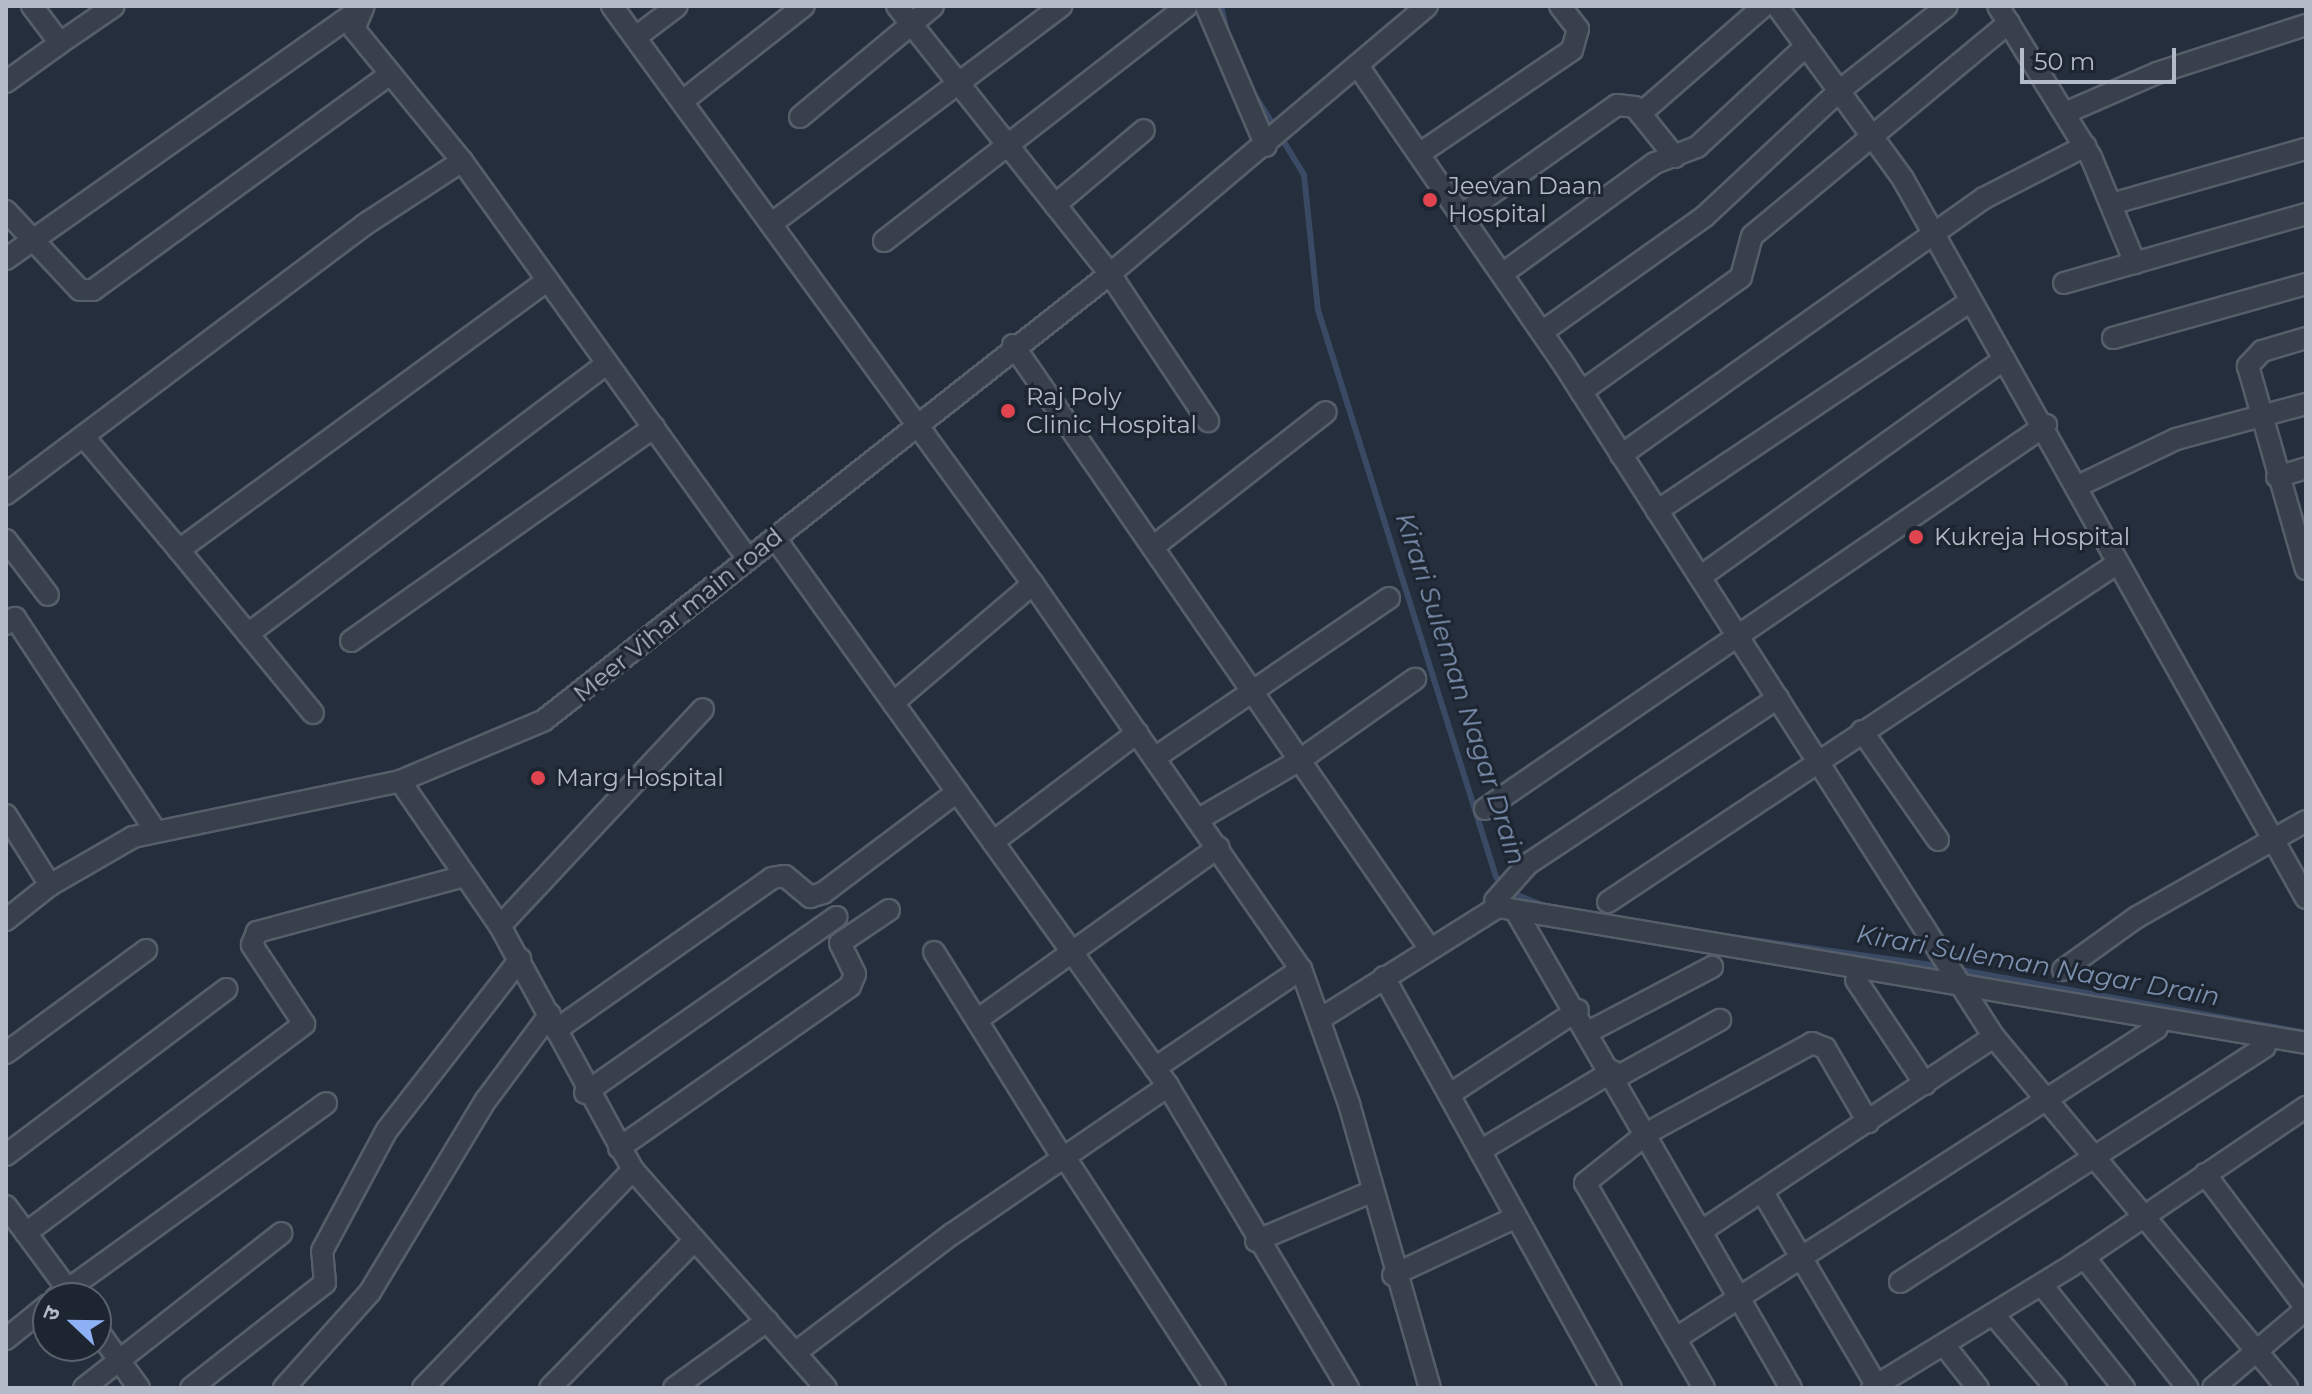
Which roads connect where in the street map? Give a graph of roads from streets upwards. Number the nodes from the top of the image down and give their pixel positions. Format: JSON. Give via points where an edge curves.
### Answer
{"nodes":[{"id":1,"x":32,"y":6,"type":"edge"},
{"id":2,"x":114,"y":6,"type":"edge"},
{"id":3,"x":612,"y":6,"type":"edge"},
{"id":4,"x":677,"y":6,"type":"edge"},
{"id":5,"x":804,"y":6,"type":"edge"},
{"id":6,"x":897,"y":6,"type":"edge"},
{"id":7,"x":933,"y":6,"type":"edge"},
{"id":8,"x":1061,"y":6,"type":"edge"},
{"id":9,"x":1187,"y":6,"type":"edge"},
{"id":10,"x":1206,"y":6,"type":"edge"},
{"id":11,"x":1427,"y":6,"type":"edge"},
{"id":12,"x":1560,"y":6,"type":"edge"},
{"id":13,"x":1764,"y":6,"type":"edge"},
{"id":14,"x":1777,"y":6,"type":"edge"},
{"id":15,"x":1947,"y":6,"type":"edge"},
{"id":16,"x":360,"y":9,"type":"edge"},
{"id":17,"x":2004,"y":14,"type":"edge"},
{"id":18,"x":911,"y":24,"type":"junction"},
{"id":19,"x":2306,"y":25,"type":"edge"},
{"id":20,"x":636,"y":37,"type":"junction"},
{"id":21,"x":60,"y":43,"type":"junction"},
{"id":22,"x":1806,"y":46,"type":"junction"},
{"id":23,"x":1360,"y":69,"type":"junction"},
{"id":24,"x":390,"y":74,"type":"junction"},
{"id":25,"x":6,"y":82,"type":"edge"},
{"id":26,"x":957,"y":83,"type":"junction"},
{"id":27,"x":1839,"y":91,"type":"junction"},
{"id":28,"x":684,"y":100,"type":"junction"},
{"id":29,"x":2065,"y":113,"type":"junction"},
{"id":30,"x":1640,"y":114,"type":"junction"},
{"id":31,"x":800,"y":117,"type":"dead end"},
{"id":32,"x":1144,"y":130,"type":"dead end"},
{"id":33,"x":1874,"y":139,"type":"junction"},
{"id":34,"x":1006,"y":144,"type":"junction"},
{"id":35,"x":1268,"y":144,"type":"junction"},
{"id":36,"x":2085,"y":146,"type":"junction"},
{"id":37,"x":2306,"y":149,"type":"edge"},
{"id":38,"x":1419,"y":154,"type":"junction"},
{"id":39,"x":1675,"y":157,"type":"junction"},
{"id":40,"x":462,"y":161,"type":"junction"},
{"id":41,"x":2111,"y":204,"type":"junction"},
{"id":42,"x":1055,"y":205,"type":"junction"},
{"id":43,"x":6,"y":211,"type":"edge"},
{"id":44,"x":2306,"y":214,"type":"edge"},
{"id":45,"x":1461,"y":215,"type":"junction"},
{"id":46,"x":771,"y":224,"type":"junction"},
{"id":47,"x":1932,"y":234,"type":"junction"},
{"id":48,"x":30,"y":241,"type":"junction"},
{"id":49,"x":884,"y":241,"type":"dead end"},
{"id":50,"x":6,"y":259,"type":"edge"},
{"id":51,"x":2135,"y":263,"type":"junction"},
{"id":52,"x":1110,"y":274,"type":"junction"},
{"id":53,"x":1502,"y":274,"type":"junction"},
{"id":54,"x":548,"y":280,"type":"junction"},
{"id":55,"x":2064,"y":283,"type":"dead end"},
{"id":56,"x":2306,"y":284,"type":"edge"},
{"id":57,"x":1968,"y":303,"type":"junction"},
{"id":58,"x":1542,"y":332,"type":"junction"},
{"id":59,"x":2113,"y":338,"type":"dead end"},
{"id":60,"x":2306,"y":338,"type":"edge"},
{"id":61,"x":1013,"y":345,"type":"junction"},
{"id":62,"x":2004,"y":359,"type":"junction"},
{"id":63,"x":607,"y":363,"type":"junction"},
{"id":64,"x":1581,"y":392,"type":"junction"},
{"id":65,"x":2306,"y":404,"type":"edge"},
{"id":66,"x":1326,"y":412,"type":"dead end"},
{"id":67,"x":2261,"y":416,"type":"junction"},
{"id":68,"x":1208,"y":421,"type":"dead end"},
{"id":69,"x":2046,"y":425,"type":"junction"},
{"id":70,"x":654,"y":427,"type":"junction"},
{"id":71,"x":915,"y":427,"type":"junction"},
{"id":72,"x":84,"y":437,"type":"junction"},
{"id":73,"x":1621,"y":455,"type":"junction"},
{"id":74,"x":2306,"y":468,"type":"edge"},
{"id":75,"x":2277,"y":477,"type":"junction"},
{"id":76,"x":2076,"y":487,"type":"junction"},
{"id":77,"x":6,"y":494,"type":"edge"},
{"id":78,"x":1657,"y":511,"type":"junction"},
{"id":79,"x":775,"y":538,"type":"junction"},
{"id":80,"x":2301,"y":538,"type":"edge"},
{"id":81,"x":6,"y":540,"type":"edge"},
{"id":82,"x":1153,"y":547,"type":"junction"},
{"id":83,"x":179,"y":550,"type":"junction"},
{"id":84,"x":748,"y":559,"type":"junction"},
{"id":85,"x":2118,"y":563,"type":"junction"},
{"id":86,"x":2306,"y":569,"type":"edge"},
{"id":87,"x":1700,"y":577,"type":"junction"},
{"id":88,"x":1033,"y":584,"type":"junction"},
{"id":89,"x":48,"y":595,"type":"dead end"},
{"id":90,"x":1389,"y":598,"type":"dead end"},
{"id":91,"x":6,"y":624,"type":"edge"},
{"id":92,"x":248,"y":634,"type":"junction"},
{"id":93,"x":1738,"y":636,"type":"junction"},
{"id":94,"x":351,"y":641,"type":"dead end"},
{"id":95,"x":1415,"y":679,"type":"dead end"},
{"id":96,"x":1256,"y":695,"type":"junction"},
{"id":97,"x":1778,"y":698,"type":"junction"},
{"id":98,"x":893,"y":703,"type":"junction"},
{"id":99,"x":703,"y":709,"type":"dead end"},
{"id":100,"x":313,"y":713,"type":"dead end"},
{"id":101,"x":1862,"y":731,"type":"junction"},
{"id":102,"x":1137,"y":733,"type":"junction"},
{"id":103,"x":1156,"y":757,"type":"junction"},
{"id":104,"x":1300,"y":760,"type":"junction"},
{"id":105,"x":1819,"y":761,"type":"junction"},
{"id":106,"x":400,"y":781,"type":"junction"},
{"id":107,"x":957,"y":792,"type":"junction"},
{"id":108,"x":1485,"y":809,"type":"dead end"},
{"id":109,"x":6,"y":815,"type":"edge"},
{"id":110,"x":1199,"y":819,"type":"junction"},
{"id":111,"x":2306,"y":821,"type":"edge"},
{"id":112,"x":156,"y":832,"type":"junction"},
{"id":113,"x":1938,"y":840,"type":"dead end"},
{"id":114,"x":2274,"y":841,"type":"junction"},
{"id":115,"x":993,"y":842,"type":"junction"},
{"id":116,"x":1219,"y":847,"type":"junction"},
{"id":117,"x":465,"y":876,"type":"junction"},
{"id":118,"x":50,"y":885,"type":"junction"},
{"id":119,"x":1503,"y":890,"type":"dead end"},
{"id":120,"x":2306,"y":898,"type":"edge"},
{"id":121,"x":1608,"y":902,"type":"dead end"},
{"id":122,"x":889,"y":910,"type":"dead end"},
{"id":123,"x":1518,"y":915,"type":"junction"},
{"id":124,"x":836,"y":917,"type":"dead end"},
{"id":125,"x":6,"y":920,"type":"edge"},
{"id":126,"x":500,"y":926,"type":"junction"},
{"id":127,"x":1430,"y":949,"type":"junction"},
{"id":128,"x":146,"y":950,"type":"dead end"},
{"id":129,"x":934,"y":952,"type":"dead end"},
{"id":130,"x":1074,"y":956,"type":"junction"},
{"id":131,"x":520,"y":959,"type":"junction"},
{"id":132,"x":1712,"y":967,"type":"dead end"},
{"id":133,"x":1301,"y":969,"type":"junction"},
{"id":134,"x":2063,"y":970,"type":"dead end"},
{"id":135,"x":1951,"y":971,"type":"junction"},
{"id":136,"x":1384,"y":977,"type":"junction"},
{"id":137,"x":1856,"y":980,"type":"dead end"},
{"id":138,"x":226,"y":989,"type":"dead end"},
{"id":139,"x":1578,"y":1010,"type":"junction"},
{"id":140,"x":1320,"y":1019,"type":"junction"},
{"id":141,"x":977,"y":1020,"type":"junction"},
{"id":142,"x":1720,"y":1020,"type":"dead end"},
{"id":143,"x":553,"y":1022,"type":"junction"},
{"id":144,"x":2157,"y":1028,"type":"dead end"},
{"id":145,"x":1590,"y":1031,"type":"junction"},
{"id":146,"x":1994,"y":1037,"type":"junction"},
{"id":147,"x":2306,"y":1043,"type":"edge"},
{"id":148,"x":2265,"y":1047,"type":"dead end"},
{"id":149,"x":6,"y":1053,"type":"edge"},
{"id":150,"x":1155,"y":1068,"type":"junction"},
{"id":151,"x":1615,"y":1074,"type":"junction"},
{"id":152,"x":1925,"y":1084,"type":"junction"},
{"id":153,"x":1168,"y":1086,"type":"junction"},
{"id":154,"x":585,"y":1093,"type":"junction"},
{"id":155,"x":1450,"y":1094,"type":"junction"},
{"id":156,"x":2047,"y":1099,"type":"junction"},
{"id":157,"x":326,"y":1103,"type":"dead end"},
{"id":158,"x":2306,"y":1107,"type":"edge"},
{"id":159,"x":1868,"y":1122,"type":"junction"},
{"id":160,"x":1649,"y":1132,"type":"junction"},
{"id":161,"x":619,"y":1148,"type":"junction"},
{"id":162,"x":1480,"y":1151,"type":"junction"},
{"id":163,"x":6,"y":1155,"type":"edge"},
{"id":164,"x":2092,"y":1158,"type":"junction"},
{"id":165,"x":1065,"y":1160,"type":"junction"},
{"id":166,"x":633,"y":1170,"type":"junction"},
{"id":167,"x":2205,"y":1174,"type":"junction"},
{"id":168,"x":1373,"y":1191,"type":"junction"},
{"id":169,"x":1762,"y":1191,"type":"junction"},
{"id":170,"x":6,"y":1206,"type":"edge"},
{"id":171,"x":2144,"y":1216,"type":"junction"},
{"id":172,"x":1516,"y":1217,"type":"junction"},
{"id":173,"x":1703,"y":1230,"type":"junction"},
{"id":174,"x":26,"y":1233,"type":"junction"},
{"id":175,"x":282,"y":1233,"type":"dead end"},
{"id":176,"x":695,"y":1240,"type":"junction"},
{"id":177,"x":1256,"y":1241,"type":"junction"},
{"id":178,"x":1800,"y":1256,"type":"junction"},
{"id":179,"x":2084,"y":1257,"type":"junction"},
{"id":180,"x":1393,"y":1275,"type":"junction"},
{"id":181,"x":58,"y":1282,"type":"edge"},
{"id":182,"x":84,"y":1282,"type":"edge"},
{"id":183,"x":1900,"y":1282,"type":"dead end"},
{"id":184,"x":2042,"y":1285,"type":"junction"},
{"id":185,"x":1737,"y":1296,"type":"junction"},
{"id":186,"x":2306,"y":1308,"type":"edge"},
{"id":187,"x":1994,"y":1315,"type":"junction"},
{"id":188,"x":32,"y":1318,"type":"edge"},
{"id":189,"x":767,"y":1321,"type":"junction"},
{"id":190,"x":1678,"y":1337,"type":"junction"},
{"id":191,"x":6,"y":1339,"type":"edge"},
{"id":192,"x":1944,"y":1345,"type":"junction"},
{"id":193,"x":112,"y":1350,"type":"edge"},
{"id":194,"x":2256,"y":1350,"type":"junction"},
{"id":195,"x":795,"y":1353,"type":"junction"},
{"id":196,"x":117,"y":1357,"type":"junction"},
{"id":197,"x":1876,"y":1387,"type":"edge"},
{"id":198,"x":84,"y":1388,"type":"edge"},
{"id":199,"x":139,"y":1388,"type":"edge"},
{"id":200,"x":191,"y":1388,"type":"edge"},
{"id":201,"x":284,"y":1388,"type":"edge"},
{"id":202,"x":423,"y":1388,"type":"edge"},
{"id":203,"x":550,"y":1388,"type":"edge"},
{"id":204,"x":674,"y":1388,"type":"edge"},
{"id":205,"x":826,"y":1388,"type":"edge"},
{"id":206,"x":1215,"y":1388,"type":"edge"},
{"id":207,"x":1348,"y":1388,"type":"edge"},
{"id":208,"x":1430,"y":1388,"type":"edge"},
{"id":209,"x":1611,"y":1388,"type":"edge"},
{"id":210,"x":1704,"y":1388,"type":"edge"},
{"id":211,"x":1791,"y":1388,"type":"edge"},
{"id":212,"x":1978,"y":1388,"type":"edge"},
{"id":213,"x":2056,"y":1388,"type":"edge"},
{"id":214,"x":2124,"y":1388,"type":"edge"},
{"id":215,"x":2188,"y":1388,"type":"edge"},
{"id":216,"x":2213,"y":1388,"type":"edge"},
{"id":217,"x":2287,"y":1388,"type":"edge"}],
"edges":[{"from":1,"to":21,"type":"street"},
{"from":2,"to":21,"type":"street"},
{"from":3,"to":20,"type":"street"},
{"from":4,"to":20,"type":"street"},
{"from":5,"to":28,"type":"street"},
{"from":6,"to":18,"type":"street"},
{"from":7,"to":18,"type":"street"},
{"from":8,"to":26,"type":"street"},
{"from":9,"to":34,"type":"street"},
{"from":10,"to":35,"type":"street"},
{"from":11,"to":23,"type":"street"},
{"from":12,"to":38,"type":"street","via":[[1578,29],[1572,50]]},
{"from":13,"to":30,"type":"street"},
{"from":14,"to":22,"type":"street"},
{"from":15,"to":27,"type":"street"},
{"from":16,"to":24,"type":"street","via":[[354,29]]},
{"from":16,"to":48,"type":"street"},
{"from":17,"to":29,"type":"street"},
{"from":17,"to":33,"type":"street"},
{"from":18,"to":26,"type":"street"},
{"from":18,"to":31,"type":"street"},
{"from":19,"to":29,"type":"street","via":[[2157,73]]},
{"from":20,"to":28,"type":"street"},
{"from":21,"to":25,"type":"street"},
{"from":22,"to":27,"type":"street"},
{"from":22,"to":39,"type":"street","via":[[1697,147]]},
{"from":23,"to":35,"type":"street","name":"Meer Vihar main road"},
{"from":23,"to":38,"type":"street"},
{"from":24,"to":40,"type":"street"},
{"from":24,"to":48,"type":"street","via":[[93,290],[80,290]]},
{"from":26,"to":34,"type":"street"},
{"from":26,"to":46,"type":"street"},
{"from":27,"to":33,"type":"street"},
{"from":27,"to":58,"type":"street","via":[[1705,216]]},
{"from":28,"to":46,"type":"street"},
{"from":29,"to":36,"type":"street"},
{"from":30,"to":39,"type":"street"},
{"from":30,"to":45,"type":"street","via":[[1617,105]]},
{"from":32,"to":42,"type":"street"},
{"from":33,"to":47,"type":"street"},
{"from":33,"to":64,"type":"street","via":[[1752,236],[1741,277]]},
{"from":34,"to":42,"type":"street"},
{"from":34,"to":49,"type":"street"},
{"from":35,"to":52,"type":"street","name":"Meer Vihar main road"},
{"from":36,"to":41,"type":"street"},
{"from":36,"to":47,"type":"street"},
{"from":37,"to":41,"type":"street"},
{"from":38,"to":45,"type":"street"},
{"from":39,"to":53,"type":"street","via":[[1655,163]]},
{"from":40,"to":54,"type":"street"},
{"from":40,"to":72,"type":"street","via":[[364,225]]},
{"from":41,"to":51,"type":"street"},
{"from":42,"to":52,"type":"street"},
{"from":43,"to":48,"type":"street"},
{"from":44,"to":51,"type":"street"},
{"from":45,"to":53,"type":"street"},
{"from":46,"to":71,"type":"street"},
{"from":47,"to":57,"type":"street"},
{"from":47,"to":73,"type":"street"},
{"from":48,"to":50,"type":"street"},
{"from":51,"to":55,"type":"street"},
{"from":52,"to":61,"type":"street","name":"Meer Vihar main road"},
{"from":52,"to":68,"type":"street"},
{"from":53,"to":58,"type":"street"},
{"from":54,"to":63,"type":"street"},
{"from":54,"to":83,"type":"street"},
{"from":56,"to":59,"type":"street"},
{"from":57,"to":62,"type":"street"},
{"from":57,"to":78,"type":"street"},
{"from":58,"to":64,"type":"street"},
{"from":60,"to":67,"type":"street","via":[[2252,357]]},
{"from":61,"to":71,"type":"street","name":"Meer Vihar main road"},
{"from":61,"to":82,"type":"street"},
{"from":62,"to":69,"type":"street"},
{"from":62,"to":87,"type":"street"},
{"from":63,"to":70,"type":"street"},
{"from":63,"to":92,"type":"street"},
{"from":64,"to":73,"type":"street"},
{"from":65,"to":67,"type":"street"},
{"from":66,"to":82,"type":"street"},
{"from":67,"to":75,"type":"street"},
{"from":67,"to":76,"type":"street","via":[[2176,439]]},
{"from":69,"to":76,"type":"street"},
{"from":69,"to":93,"type":"street"},
{"from":70,"to":84,"type":"street"},
{"from":70,"to":94,"type":"street"},
{"from":71,"to":79,"type":"street","name":"Meer Vihar main road"},
{"from":71,"to":88,"type":"street"},
{"from":72,"to":77,"type":"street"},
{"from":72,"to":83,"type":"street"},
{"from":73,"to":78,"type":"street"},
{"from":74,"to":75,"type":"street"},
{"from":75,"to":80,"type":"street"},
{"from":76,"to":85,"type":"street"},
{"from":78,"to":87,"type":"street"},
{"from":79,"to":84,"type":"street","name":"Meer Vihar main road"},
{"from":79,"to":98,"type":"street"},
{"from":80,"to":86,"type":"street"},
{"from":81,"to":89,"type":"street"},
{"from":82,"to":96,"type":"street"},
{"from":83,"to":92,"type":"street"},
{"from":84,"to":106,"type":"street","name":"Meer Vihar main road","via":[[543,721]]},
{"from":85,"to":101,"type":"street"},
{"from":85,"to":114,"type":"street"},
{"from":87,"to":93,"type":"street"},
{"from":88,"to":98,"type":"street"},
{"from":88,"to":102,"type":"street"},
{"from":90,"to":96,"type":"street"},
{"from":91,"to":112,"type":"street","via":[[15,618]]},
{"from":92,"to":100,"type":"street"},
{"from":93,"to":97,"type":"street"},
{"from":93,"to":108,"type":"street"},
{"from":95,"to":104,"type":"street"},
{"from":96,"to":103,"type":"street"},
{"from":96,"to":104,"type":"street"},
{"from":97,"to":105,"type":"street"},
{"from":97,"to":119,"type":"street"},
{"from":98,"to":107,"type":"street"},
{"from":99,"to":126,"type":"street"},
{"from":101,"to":105,"type":"street"},
{"from":101,"to":113,"type":"street"},
{"from":102,"to":103,"type":"street"},
{"from":102,"to":115,"type":"street"},
{"from":103,"to":110,"type":"street"},
{"from":104,"to":110,"type":"street"},
{"from":104,"to":127,"type":"street"},
{"from":105,"to":121,"type":"street"},
{"from":105,"to":135,"type":"street"},
{"from":106,"to":112,"type":"street","name":"Meer Vihar main road"},
{"from":106,"to":117,"type":"street"},
{"from":107,"to":115,"type":"street"},
{"from":107,"to":143,"type":"street","via":[[823,893],[810,897],[785,876],[772,878]]},
{"from":109,"to":118,"type":"street"},
{"from":110,"to":116,"type":"street"},
{"from":111,"to":114,"type":"street"},
{"from":112,"to":118,"type":"street","name":"Meer Vihar main road"},
{"from":114,"to":120,"type":"street"},
{"from":114,"to":134,"type":"street","via":[[2137,917]]},
{"from":115,"to":130,"type":"street"},
{"from":116,"to":130,"type":"street"},
{"from":116,"to":133,"type":"street"},
{"from":117,"to":126,"type":"street"},
{"from":117,"to":174,"type":"street","via":[[257,932],[252,945],[304,1024]]},
{"from":118,"to":125,"type":"street","name":"Meer Vihar main road"},
{"from":122,"to":161,"type":"street","via":[[840,943],[855,974],[850,986]]},
{"from":123,"to":127,"type":"street","via":[[1498,907]]},
{"from":123,"to":135,"type":"street"},
{"from":123,"to":139,"type":"street"},
{"from":124,"to":154,"type":"street"},
{"from":126,"to":131,"type":"street"},
{"from":127,"to":136,"type":"street"},
{"from":128,"to":149,"type":"street"},
{"from":129,"to":141,"type":"street"},
{"from":130,"to":141,"type":"street"},
{"from":130,"to":150,"type":"street"},
{"from":131,"to":143,"type":"street"},
{"from":131,"to":200,"type":"street","via":[[387,1130],[322,1251],[325,1283]]},
{"from":132,"to":145,"type":"street"},
{"from":133,"to":140,"type":"street"},
{"from":133,"to":150,"type":"street"},
{"from":135,"to":146,"type":"street"},
{"from":135,"to":147,"type":"street"},
{"from":136,"to":140,"type":"street"},
{"from":136,"to":155,"type":"street"},
{"from":137,"to":152,"type":"street"},
{"from":138,"to":163,"type":"street"},
{"from":139,"to":145,"type":"street"},
{"from":139,"to":155,"type":"street"},
{"from":140,"to":168,"type":"street"},
{"from":141,"to":165,"type":"street"},
{"from":142,"to":151,"type":"street"},
{"from":143,"to":154,"type":"street"},
{"from":143,"to":201,"type":"street","via":[[486,1100],[370,1292]]},
{"from":144,"to":156,"type":"street"},
{"from":145,"to":151,"type":"street"},
{"from":146,"to":152,"type":"street"},
{"from":146,"to":156,"type":"street"},
{"from":148,"to":164,"type":"street"},
{"from":150,"to":153,"type":"street"},
{"from":151,"to":160,"type":"street"},
{"from":151,"to":162,"type":"street"},
{"from":152,"to":159,"type":"street"},
{"from":153,"to":165,"type":"street"},
{"from":153,"to":177,"type":"street"},
{"from":154,"to":161,"type":"street"},
{"from":155,"to":162,"type":"street"},
{"from":156,"to":164,"type":"street"},
{"from":156,"to":178,"type":"street"},
{"from":157,"to":182,"type":"street"},
{"from":158,"to":167,"type":"street"},
{"from":159,"to":160,"type":"street","via":[[1819,1042]]},
{"from":159,"to":169,"type":"street"},
{"from":160,"to":173,"type":"street"},
{"from":160,"to":190,"type":"street","via":[[1584,1188]]},
{"from":161,"to":166,"type":"street"},
{"from":162,"to":172,"type":"street"},
{"from":164,"to":171,"type":"street"},
{"from":164,"to":183,"type":"street"},
{"from":165,"to":195,"type":"street","via":[[952,1234]]},
{"from":165,"to":206,"type":"street"},
{"from":166,"to":176,"type":"street"},
{"from":166,"to":202,"type":"street"},
{"from":167,"to":171,"type":"street"},
{"from":167,"to":186,"type":"street"},
{"from":168,"to":177,"type":"street"},
{"from":168,"to":180,"type":"street"},
{"from":169,"to":173,"type":"street"},
{"from":169,"to":178,"type":"street"},
{"from":170,"to":174,"type":"street"},
{"from":171,"to":179,"type":"street"},
{"from":171,"to":194,"type":"street"},
{"from":172,"to":180,"type":"street"},
{"from":172,"to":209,"type":"street"},
{"from":173,"to":185,"type":"street"},
{"from":174,"to":181,"type":"street"},
{"from":175,"to":196,"type":"street"},
{"from":176,"to":189,"type":"street"},
{"from":176,"to":203,"type":"street"},
{"from":177,"to":207,"type":"street"},
{"from":178,"to":185,"type":"street"},
{"from":178,"to":197,"type":"street"},
{"from":179,"to":184,"type":"street"},
{"from":179,"to":215,"type":"street"},
{"from":180,"to":208,"type":"street"},
{"from":184,"to":187,"type":"street"},
{"from":184,"to":214,"type":"street"},
{"from":185,"to":190,"type":"street"},
{"from":185,"to":211,"type":"street"},
{"from":186,"to":194,"type":"street"},
{"from":187,"to":192,"type":"street"},
{"from":187,"to":213,"type":"street"},
{"from":188,"to":191,"type":"street"},
{"from":189,"to":195,"type":"street"},
{"from":189,"to":204,"type":"street"},
{"from":190,"to":210,"type":"street"},
{"from":192,"to":197,"type":"street"},
{"from":192,"to":212,"type":"street"},
{"from":193,"to":196,"type":"street"},
{"from":194,"to":216,"type":"street"},
{"from":194,"to":217,"type":"street"},
{"from":195,"to":205,"type":"street"},
{"from":196,"to":198,"type":"street"},
{"from":196,"to":199,"type":"street"}]}
